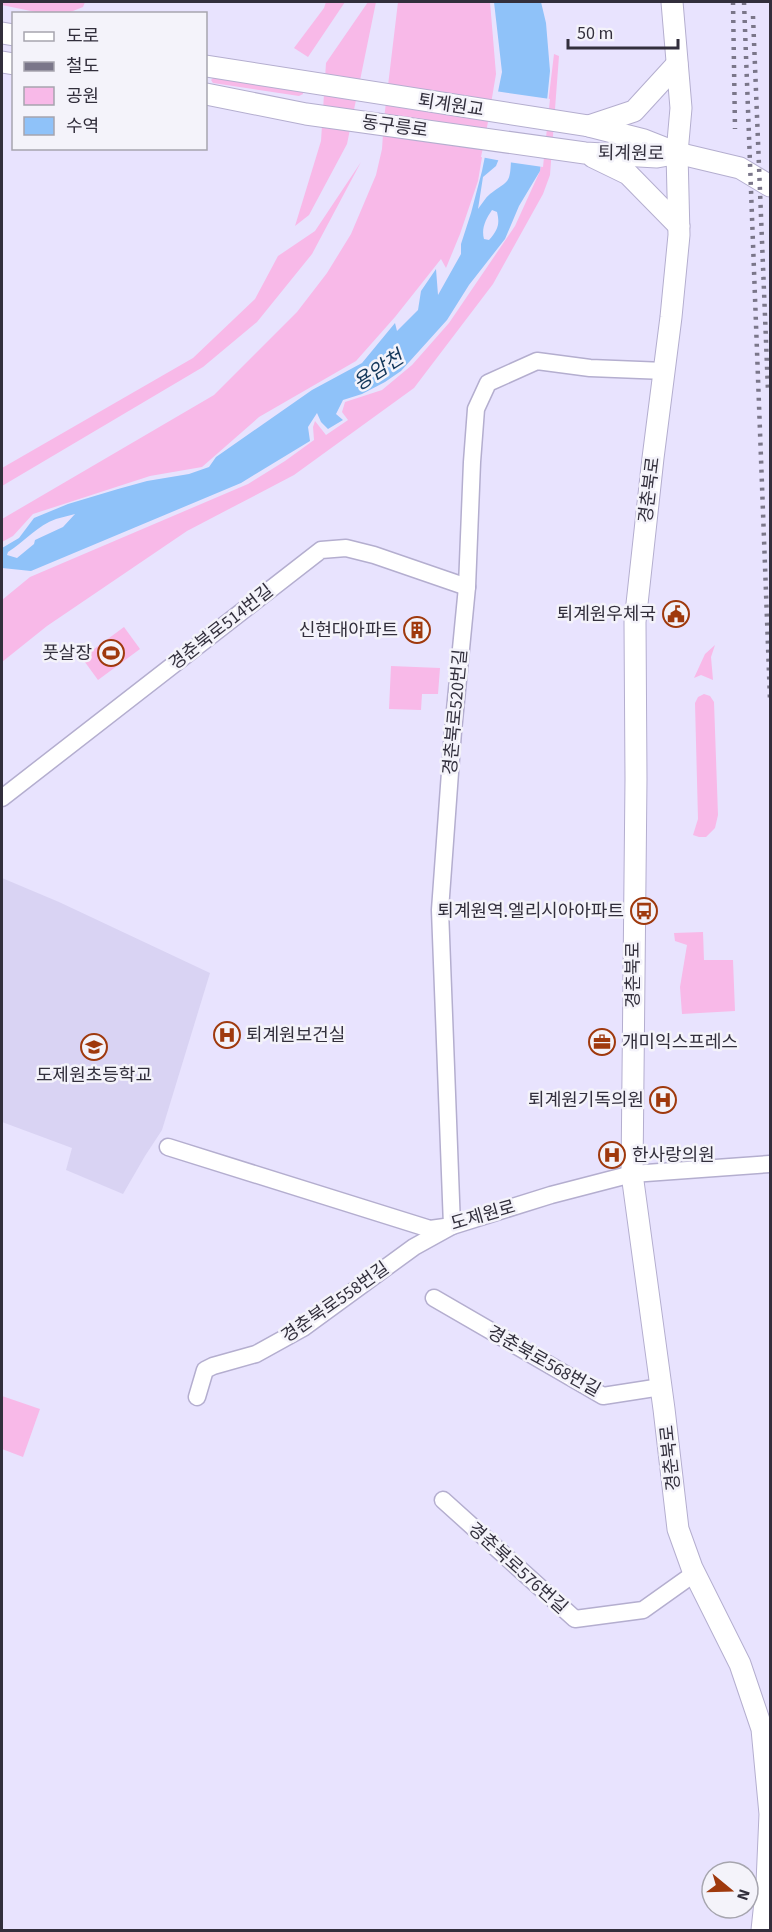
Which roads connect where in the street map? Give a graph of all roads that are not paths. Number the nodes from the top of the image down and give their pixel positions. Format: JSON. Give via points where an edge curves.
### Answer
{"nodes":[{"id":1,"x":672,"y":2,"type":"edge"},
{"id":2,"x":677,"y":64,"type":"junction"},
{"id":3,"x":207,"y":66,"type":"edge"},
{"id":4,"x":207,"y":94,"type":"edge"},
{"id":5,"x":589,"y":126,"type":"junction"},
{"id":6,"x":642,"y":148,"type":"junction"},
{"id":7,"x":585,"y":153,"type":"junction"},
{"id":8,"x":677,"y":153,"type":"junction"},
{"id":9,"x":771,"y":186,"type":"edge"},
{"id":10,"x":679,"y":226,"type":"junction"},
{"id":11,"x":665,"y":371,"type":"junction"},
{"id":12,"x":467,"y":587,"type":"junction"},
{"id":13,"x":2,"y":798,"type":"edge"},
{"id":14,"x":168,"y":1147,"type":"dead end"},
{"id":15,"x":771,"y":1164,"type":"edge"},
{"id":16,"x":632,"y":1174,"type":"junction"},
{"id":17,"x":452,"y":1226,"type":"junction"},
{"id":18,"x":434,"y":1298,"type":"dead end"},
{"id":19,"x":661,"y":1387,"type":"junction"},
{"id":20,"x":198,"y":1397,"type":"dead end"},
{"id":21,"x":443,"y":1500,"type":"dead end"},
{"id":22,"x":695,"y":1573,"type":"junction"},
{"id":23,"x":762,"y":1930,"type":"edge"}],
"edges":[{"from":1,"to":2,"type":"street","name":"경춘북로"},
{"from":2,"to":5,"type":"street","via":[[634,111]]},
{"from":2,"to":8,"type":"street","name":"경춘북로","via":[[681,108]]},
{"from":3,"to":5,"type":"street","name":"퇴계원교"},
{"from":4,"to":7,"type":"street","name":"동구릉로","via":[[306,114]]},
{"from":5,"to":6,"type":"street","name":"퇴계원로"},
{"from":6,"to":7,"type":"street","name":"퇴계원로"},
{"from":6,"to":8,"type":"street","name":"퇴계원로"},
{"from":7,"to":10,"type":"street","via":[[628,174]]},
{"from":8,"to":9,"type":"street","name":"퇴계원로","via":[[740,168]]},
{"from":8,"to":10,"type":"street","name":"경춘북로"},
{"from":10,"to":11,"type":"street","name":"경춘북로"},
{"from":11,"to":12,"type":"street","name":"경춘북로520번길","via":[[537,361],[488,383],[476,410]]},
{"from":11,"to":16,"type":"street","name":"경춘북로","via":[[635,622]]},
{"from":12,"to":13,"type":"street","name":"경춘북로514번길","via":[[355,550],[321,550]]},
{"from":12,"to":17,"type":"street","name":"경춘북로520번길","via":[[440,910]]},
{"from":14,"to":17,"type":"street","name":"도제원로","via":[[430,1229]]},
{"from":15,"to":16,"type":"street","name":"도제원로"},
{"from":16,"to":17,"type":"street","name":"도제원로"},
{"from":16,"to":19,"type":"street","name":"경춘북로"},
{"from":17,"to":20,"type":"street","name":"경춘북로558번길","via":[[414,1247],[303,1328],[256,1354],[205,1370]]},
{"from":18,"to":19,"type":"street","name":"경춘북로568번길","via":[[603,1396]]},
{"from":19,"to":22,"type":"street","name":"경춘북로","via":[[678,1529]]},
{"from":21,"to":22,"type":"street","name":"경춘북로576번길","via":[[575,1619],[643,1610]]},
{"from":22,"to":23,"type":"street","name":"경춘북로","via":[[740,1664],[762,1730],[770,1814]]}]}
